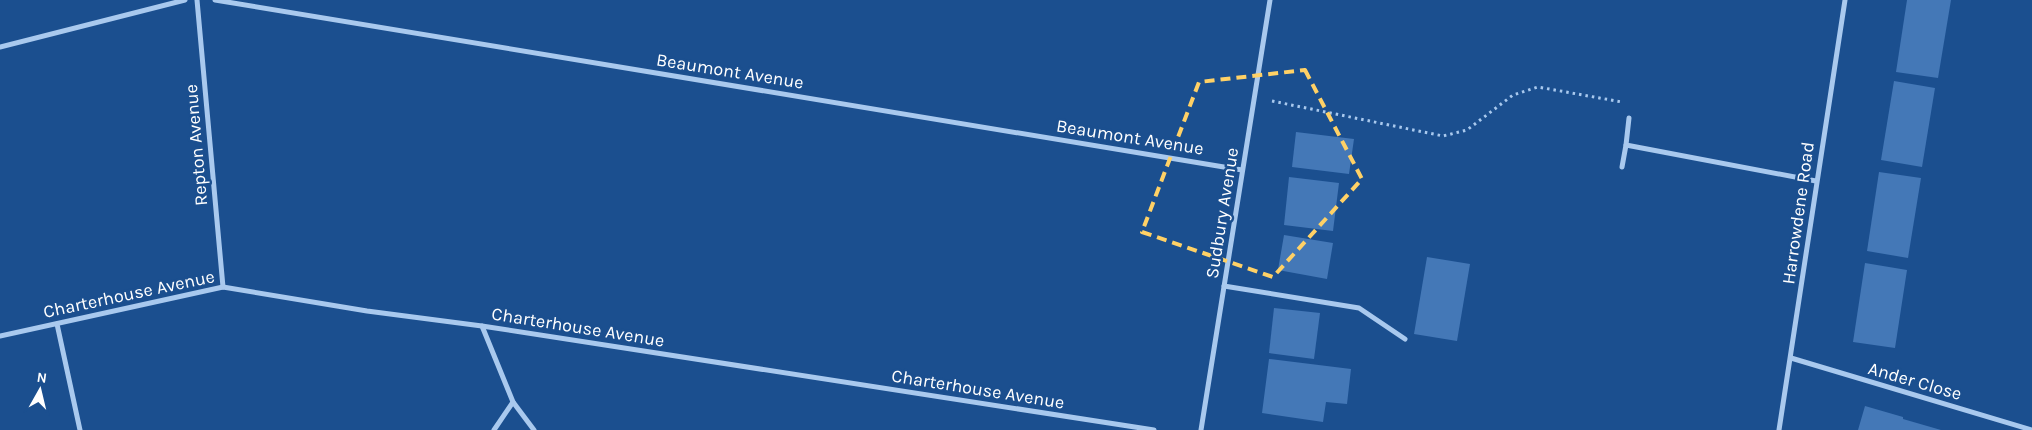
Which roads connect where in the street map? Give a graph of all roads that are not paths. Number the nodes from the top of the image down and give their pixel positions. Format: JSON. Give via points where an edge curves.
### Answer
{"nodes":[{"id":1,"x":185,"y":0,"type":"edge"},
{"id":2,"x":197,"y":0,"type":"edge"},
{"id":3,"x":215,"y":0,"type":"edge"},
{"id":4,"x":1270,"y":0,"type":"edge"},
{"id":5,"x":1845,"y":0,"type":"edge"},
{"id":6,"x":0,"y":47,"type":"edge"},
{"id":7,"x":1629,"y":118,"type":"road end"},
{"id":8,"x":1626,"y":145,"type":"junction"},
{"id":9,"x":1622,"y":167,"type":"dead end"},
{"id":10,"x":1242,"y":170,"type":"junction"},
{"id":11,"x":1816,"y":181,"type":"junction"},
{"id":12,"x":224,"y":286,"type":"junction"},
{"id":13,"x":1224,"y":286,"type":"junction"},
{"id":14,"x":57,"y":324,"type":"junction"},
{"id":15,"x":482,"y":326,"type":"junction"},
{"id":16,"x":0,"y":336,"type":"edge"},
{"id":17,"x":1405,"y":339,"type":"dead end"},
{"id":18,"x":1791,"y":358,"type":"junction"},
{"id":19,"x":513,"y":402,"type":"junction"},
{"id":20,"x":80,"y":430,"type":"edge"},
{"id":21,"x":494,"y":430,"type":"edge"},
{"id":22,"x":534,"y":430,"type":"edge"},
{"id":23,"x":1154,"y":430,"type":"edge"},
{"id":24,"x":1201,"y":430,"type":"edge"},
{"id":25,"x":1779,"y":430,"type":"edge"},
{"id":26,"x":2032,"y":430,"type":"edge"}],
"edges":[{"from":1,"to":6,"type":"street"},
{"from":2,"to":12,"type":"street","name":"Repton Avenue"},
{"from":3,"to":10,"type":"street","name":"Beaumont Avenue"},
{"from":4,"to":10,"type":"street","name":"Sudbury Avenue"},
{"from":5,"to":11,"type":"street","name":"Harrowdene Road"},
{"from":7,"to":8,"type":"street"},
{"from":8,"to":9,"type":"street"},
{"from":8,"to":11,"type":"street"},
{"from":10,"to":13,"type":"street","name":"Sudbury Avenue"},
{"from":11,"to":18,"type":"street","name":"Harrowdene Road"},
{"from":12,"to":14,"type":"street","name":"Charterhouse Avenue"},
{"from":12,"to":15,"type":"street","name":"Charterhouse Avenue","via":[[367,311]]},
{"from":13,"to":17,"type":"street","via":[[1359,308]]},
{"from":13,"to":24,"type":"street","name":"Sudbury Avenue"},
{"from":14,"to":16,"type":"street","name":"Charterhouse Avenue"},
{"from":14,"to":20,"type":"street"},
{"from":15,"to":19,"type":"street"},
{"from":15,"to":23,"type":"street","name":"Charterhouse Avenue"},
{"from":18,"to":25,"type":"street","name":"Harrowdene Road"},
{"from":18,"to":26,"type":"street","name":"Ander Close"},
{"from":19,"to":21,"type":"street"},
{"from":19,"to":22,"type":"street"}]}
